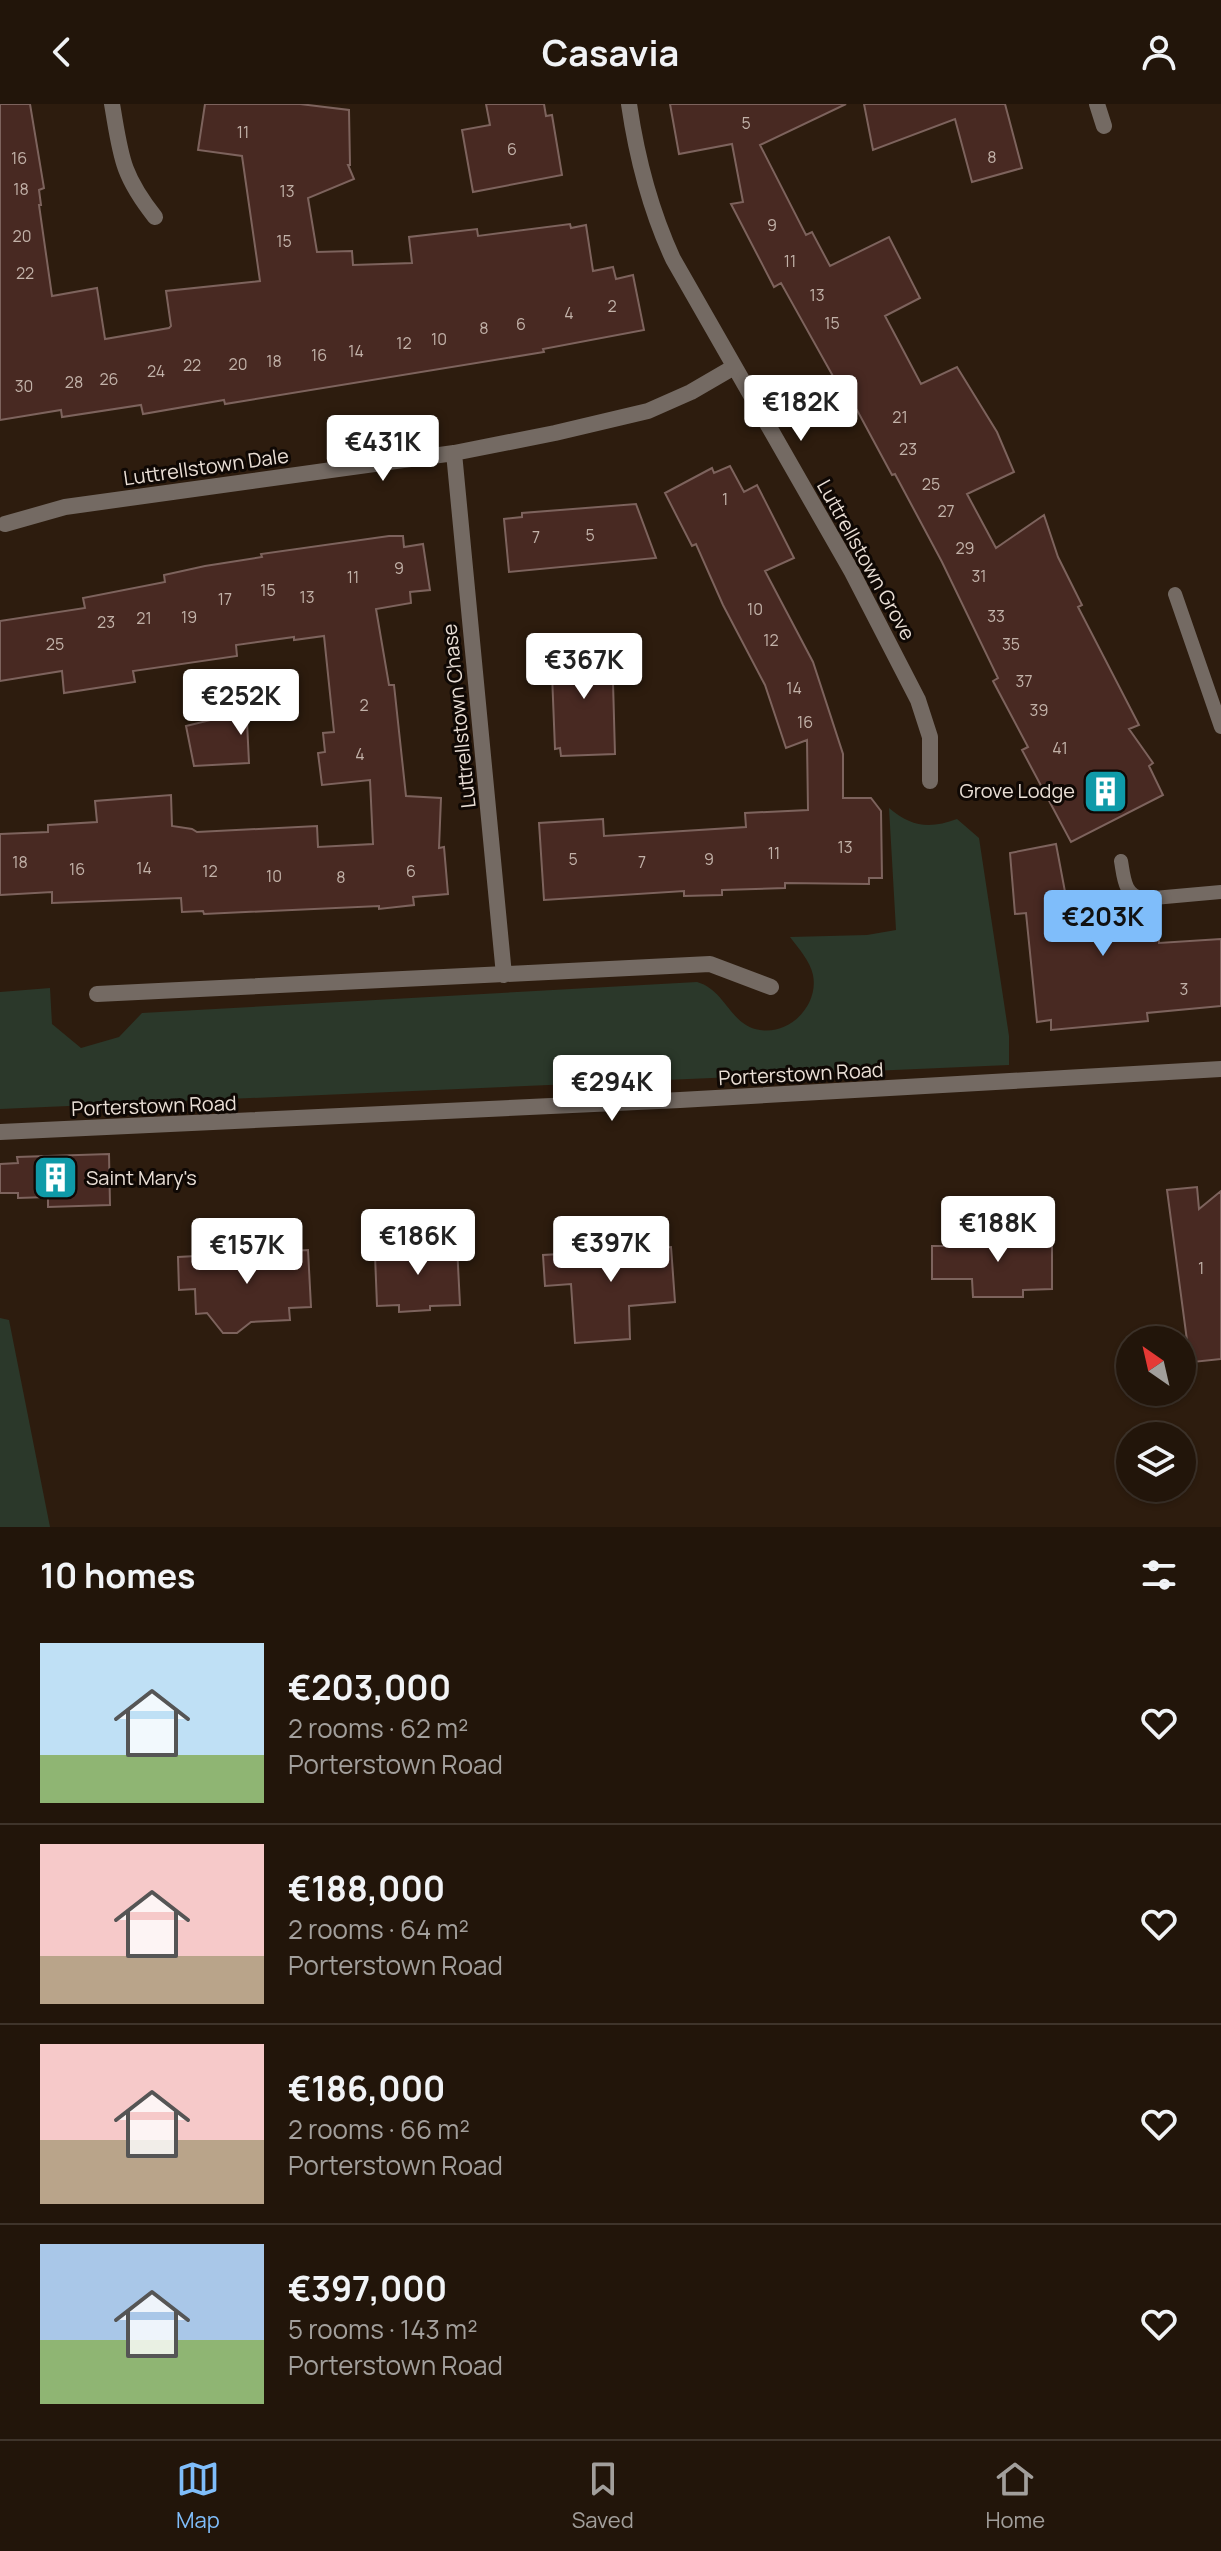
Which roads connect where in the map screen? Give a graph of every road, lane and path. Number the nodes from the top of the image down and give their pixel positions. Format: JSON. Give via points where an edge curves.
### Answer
{"nodes":[{"id":1,"x":112,"y":104,"type":"edge"},
{"id":2,"x":629,"y":104,"type":"edge"},
{"id":3,"x":1097,"y":104,"type":"edge"},
{"id":4,"x":1104,"y":126,"type":"dead end"},
{"id":5,"x":155,"y":217,"type":"dead end"},
{"id":6,"x":734,"y":367,"type":"junction"},
{"id":7,"x":454,"y":453,"type":"junction"},
{"id":8,"x":5,"y":524,"type":"dead end"},
{"id":9,"x":1175,"y":594,"type":"dead end"},
{"id":10,"x":1214,"y":681,"type":"edge"},
{"id":11,"x":1221,"y":727,"type":"edge"},
{"id":12,"x":930,"y":781,"type":"dead end"},
{"id":13,"x":1121,"y":861,"type":"dead end"},
{"id":14,"x":1221,"y":892,"type":"edge"},
{"id":15,"x":504,"y":975,"type":"junction"},
{"id":16,"x":771,"y":987,"type":"dead end"},
{"id":17,"x":97,"y":994,"type":"dead end"},
{"id":18,"x":1221,"y":1069,"type":"edge"},
{"id":19,"x":0,"y":1132,"type":"edge"}],
"edges":[{"from":1,"to":5,"type":"street","via":[[122,166]]},
{"from":2,"to":6,"type":"street","name":"Luttrellstown Grove","via":[[637,158],[659,228]]},
{"from":3,"to":4,"type":"street"},
{"from":6,"to":7,"type":"street","name":"Luttrellstown Dale","via":[[648,411]]},
{"from":6,"to":12,"type":"street","name":"Luttrellstown Grove","via":[[844,557],[918,700],[930,737]]},
{"from":7,"to":8,"type":"street","name":"Luttrellstown Dale","via":[[65,507]]},
{"from":7,"to":15,"type":"street","name":"Luttrellstown Chase"},
{"from":9,"to":10,"type":"lane"},
{"from":10,"to":11,"type":"lane"},
{"from":13,"to":14,"type":"lane","via":[[1133,897]]},
{"from":15,"to":16,"type":"street","via":[[710,964]]},
{"from":15,"to":17,"type":"street"},
{"from":18,"to":19,"type":"street","name":"Porterstown Road"}]}
